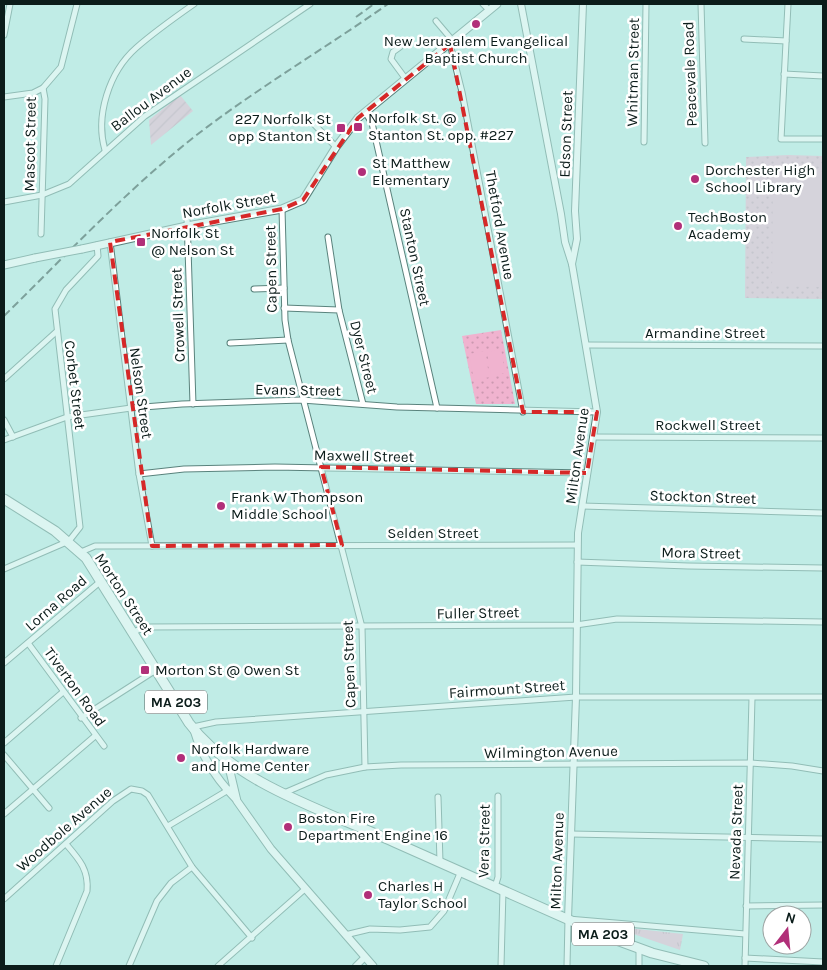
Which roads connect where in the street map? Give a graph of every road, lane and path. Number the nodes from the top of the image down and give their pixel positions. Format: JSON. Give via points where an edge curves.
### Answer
{"nodes":[{"id":1,"x":10,"y":4,"type":"edge"},
{"id":2,"x":77,"y":4,"type":"edge"},
{"id":3,"x":194,"y":4,"type":"edge"},
{"id":4,"x":310,"y":4,"type":"edge"},
{"id":5,"x":483,"y":4,"type":"edge"},
{"id":6,"x":497,"y":4,"type":"edge"},
{"id":7,"x":520,"y":4,"type":"edge"},
{"id":8,"x":583,"y":4,"type":"edge"},
{"id":9,"x":646,"y":4,"type":"edge"},
{"id":10,"x":701,"y":4,"type":"edge"},
{"id":11,"x":788,"y":4,"type":"edge"},
{"id":12,"x":489,"y":10,"type":"junction"},
{"id":13,"x":436,"y":21,"type":"dead end"},
{"id":14,"x":4,"y":35,"type":"edge"},
{"id":15,"x":744,"y":39,"type":"dead end"},
{"id":16,"x":786,"y":41,"type":"junction"},
{"id":17,"x":452,"y":42,"type":"junction"},
{"id":18,"x":400,"y":46,"type":"dead end"},
{"id":19,"x":784,"y":74,"type":"junction"},
{"id":20,"x":823,"y":76,"type":"edge"},
{"id":21,"x":405,"y":78,"type":"junction"},
{"id":22,"x":43,"y":88,"type":"junction"},
{"id":23,"x":4,"y":97,"type":"edge"},
{"id":24,"x":365,"y":112,"type":"junction"},
{"id":25,"x":310,"y":120,"type":"dead end"},
{"id":26,"x":823,"y":139,"type":"edge"},
{"id":27,"x":644,"y":142,"type":"dead end"},
{"id":28,"x":705,"y":143,"type":"dead end"},
{"id":29,"x":336,"y":148,"type":"junction"},
{"id":30,"x":105,"y":150,"type":"junction"},
{"id":31,"x":42,"y":195,"type":"junction"},
{"id":32,"x":4,"y":202,"type":"edge"},
{"id":33,"x":282,"y":209,"type":"junction"},
{"id":34,"x":187,"y":217,"type":"dead end"},
{"id":35,"x":576,"y":225,"type":"junction"},
{"id":36,"x":188,"y":226,"type":"junction"},
{"id":37,"x":562,"y":226,"type":"junction"},
{"id":38,"x":41,"y":234,"type":"dead end"},
{"id":39,"x":328,"y":237,"type":"dead end"},
{"id":40,"x":577,"y":239,"type":"junction"},
{"id":41,"x":110,"y":242,"type":"junction"},
{"id":42,"x":564,"y":242,"type":"junction"},
{"id":43,"x":97,"y":245,"type":"junction"},
{"id":44,"x":98,"y":256,"type":"junction"},
{"id":45,"x":111,"y":257,"type":"junction"},
{"id":46,"x":572,"y":264,"type":"junction"},
{"id":47,"x":4,"y":265,"type":"edge"},
{"id":48,"x":284,"y":288,"type":"junction"},
{"id":49,"x":254,"y":289,"type":"dead end"},
{"id":50,"x":284,"y":308,"type":"junction"},
{"id":51,"x":339,"y":310,"type":"junction"},
{"id":52,"x":56,"y":332,"type":"junction"},
{"id":53,"x":288,"y":340,"type":"junction"},
{"id":54,"x":230,"y":342,"type":"dead end"},
{"id":55,"x":586,"y":345,"type":"junction"},
{"id":56,"x":823,"y":346,"type":"edge"},
{"id":57,"x":4,"y":379,"type":"edge"},
{"id":58,"x":302,"y":400,"type":"junction"},
{"id":59,"x":193,"y":404,"type":"junction"},
{"id":60,"x":363,"y":404,"type":"junction"},
{"id":61,"x":131,"y":408,"type":"junction"},
{"id":62,"x":436,"y":408,"type":"junction"},
{"id":63,"x":523,"y":412,"type":"junction"},
{"id":64,"x":598,"y":412,"type":"junction"},
{"id":65,"x":67,"y":417,"type":"junction"},
{"id":66,"x":4,"y":420,"type":"edge"},
{"id":67,"x":13,"y":437,"type":"junction"},
{"id":68,"x":593,"y":437,"type":"junction"},
{"id":69,"x":823,"y":438,"type":"edge"},
{"id":70,"x":4,"y":440,"type":"edge"},
{"id":71,"x":321,"y":467,"type":"junction"},
{"id":72,"x":588,"y":473,"type":"junction"},
{"id":73,"x":139,"y":474,"type":"junction"},
{"id":74,"x":4,"y":499,"type":"edge"},
{"id":75,"x":582,"y":506,"type":"junction"},
{"id":76,"x":823,"y":513,"type":"edge"},
{"id":77,"x":69,"y":541,"type":"junction"},
{"id":78,"x":342,"y":545,"type":"junction"},
{"id":79,"x":577,"y":545,"type":"junction"},
{"id":80,"x":152,"y":546,"type":"junction"},
{"id":81,"x":80,"y":552,"type":"junction"},
{"id":82,"x":577,"y":562,"type":"junction"},
{"id":83,"x":823,"y":568,"type":"edge"},
{"id":84,"x":4,"y":569,"type":"edge"},
{"id":85,"x":101,"y":581,"type":"junction"},
{"id":86,"x":823,"y":622,"type":"edge"},
{"id":87,"x":576,"y":625,"type":"junction"},
{"id":88,"x":362,"y":627,"type":"junction"},
{"id":89,"x":133,"y":632,"type":"junction"},
{"id":90,"x":28,"y":643,"type":"junction"},
{"id":91,"x":4,"y":663,"type":"edge"},
{"id":92,"x":156,"y":670,"type":"junction"},
{"id":93,"x":63,"y":692,"type":"junction"},
{"id":94,"x":576,"y":697,"type":"junction"},
{"id":95,"x":823,"y":697,"type":"edge"},
{"id":96,"x":752,"y":698,"type":"junction"},
{"id":97,"x":363,"y":711,"type":"junction"},
{"id":98,"x":81,"y":718,"type":"junction"},
{"id":99,"x":195,"y":728,"type":"junction"},
{"id":100,"x":95,"y":736,"type":"junction"},
{"id":101,"x":4,"y":743,"type":"edge"},
{"id":102,"x":104,"y":746,"type":"dead end"},
{"id":103,"x":4,"y":755,"type":"edge"},
{"id":104,"x":228,"y":763,"type":"junction"},
{"id":105,"x":751,"y":763,"type":"junction"},
{"id":106,"x":574,"y":764,"type":"junction"},
{"id":107,"x":365,"y":767,"type":"junction"},
{"id":108,"x":823,"y":771,"type":"edge"},
{"id":109,"x":34,"y":789,"type":"junction"},
{"id":110,"x":230,"y":789,"type":"junction"},
{"id":111,"x":284,"y":793,"type":"junction"},
{"id":112,"x":498,"y":796,"type":"dead end"},
{"id":113,"x":438,"y":797,"type":"dead end"},
{"id":114,"x":49,"y":808,"type":"dead end"},
{"id":115,"x":4,"y":814,"type":"edge"},
{"id":116,"x":168,"y":826,"type":"junction"},
{"id":117,"x":571,"y":834,"type":"junction"},
{"id":118,"x":748,"y":838,"type":"junction"},
{"id":119,"x":823,"y":840,"type":"edge"},
{"id":120,"x":66,"y":844,"type":"junction"},
{"id":121,"x":440,"y":862,"type":"junction"},
{"id":122,"x":192,"y":867,"type":"junction"},
{"id":123,"x":461,"y":871,"type":"junction"},
{"id":124,"x":499,"y":888,"type":"junction"},
{"id":125,"x":305,"y":889,"type":"junction"},
{"id":126,"x":4,"y":899,"type":"edge"},
{"id":127,"x":823,"y":905,"type":"edge"},
{"id":128,"x":746,"y":906,"type":"junction"},
{"id":129,"x":568,"y":919,"type":"junction"},
{"id":130,"x":745,"y":934,"type":"junction"},
{"id":131,"x":345,"y":935,"type":"junction"},
{"id":132,"x":252,"y":938,"type":"junction"},
{"id":133,"x":639,"y":948,"type":"junction"},
{"id":134,"x":365,"y":957,"type":"junction"},
{"id":135,"x":745,"y":958,"type":"junction"},
{"id":136,"x":823,"y":962,"type":"edge"},
{"id":137,"x":56,"y":966,"type":"edge"},
{"id":138,"x":128,"y":966,"type":"edge"},
{"id":139,"x":218,"y":966,"type":"edge"},
{"id":140,"x":356,"y":966,"type":"edge"},
{"id":141,"x":373,"y":966,"type":"edge"},
{"id":142,"x":501,"y":966,"type":"edge"},
{"id":143,"x":567,"y":966,"type":"edge"},
{"id":144,"x":639,"y":966,"type":"edge"},
{"id":145,"x":704,"y":966,"type":"edge"},
{"id":146,"x":745,"y":966,"type":"edge"}],
"edges":[{"from":1,"to":14,"type":"street"},
{"from":2,"to":22,"type":"street","name":"Mascot Street","via":[[61,67]]},
{"from":3,"to":30,"type":"street","via":[[125,60],[104,102],[102,128]]},
{"from":4,"to":30,"type":"street","name":"Ballou Avenue","via":[[145,116]]},
{"from":5,"to":12,"type":"street"},
{"from":6,"to":12,"type":"main road","name":"Norfolk Street"},
{"from":7,"to":37,"type":"street","name":"Milton Avenue"},
{"from":8,"to":35,"type":"street","name":"Edson Street"},
{"from":9,"to":27,"type":"street","name":"Whitman Street"},
{"from":10,"to":28,"type":"street","name":"Peacevale Road"},
{"from":11,"to":16,"type":"street"},
{"from":12,"to":17,"type":"main road","name":"Norfolk Street"},
{"from":13,"to":17,"type":"street"},
{"from":15,"to":16,"type":"street"},
{"from":16,"to":19,"type":"street"},
{"from":17,"to":21,"type":"main road","name":"Norfolk Street"},
{"from":17,"to":63,"type":"street","name":"Thetford Avenue"},
{"from":18,"to":21,"type":"street","via":[[391,59]]},
{"from":19,"to":20,"type":"street"},
{"from":19,"to":26,"type":"street","via":[[781,138]]},
{"from":21,"to":24,"type":"main road","name":"Norfolk Street"},
{"from":22,"to":23,"type":"street","via":[[33,93]]},
{"from":22,"to":31,"type":"street","name":"Mascot Street"},
{"from":24,"to":29,"type":"main road","name":"Norfolk Street"},
{"from":24,"to":62,"type":"street","name":"Stanton Street","via":[[374,131]]},
{"from":25,"to":29,"type":"street"},
{"from":29,"to":33,"type":"main road","name":"Norfolk Street","via":[[303,200]]},
{"from":30,"to":31,"type":"street","name":"Ballou Avenue","via":[[69,184]]},
{"from":31,"to":32,"type":"street","name":"Ballou Avenue"},
{"from":31,"to":38,"type":"street","name":"Mascot Street"},
{"from":33,"to":36,"type":"main road","name":"Norfolk Street"},
{"from":33,"to":48,"type":"street","name":"Capen Street"},
{"from":34,"to":36,"type":"street","name":"Crowell Street"},
{"from":35,"to":37,"type":"street","via":[[570,220]]},
{"from":35,"to":40,"type":"street","name":"Edson Street"},
{"from":36,"to":41,"type":"main road","name":"Norfolk Street"},
{"from":36,"to":59,"type":"street","name":"Crowell Street"},
{"from":37,"to":42,"type":"street","name":"Milton Avenue"},
{"from":39,"to":51,"type":"street"},
{"from":40,"to":42,"type":"street","via":[[572,245]]},
{"from":40,"to":46,"type":"street","name":"Edson Street"},
{"from":41,"to":43,"type":"main road","name":"Norfolk Street"},
{"from":41,"to":45,"type":"street","name":"Nelson Street"},
{"from":42,"to":46,"type":"street","name":"Milton Avenue"},
{"from":43,"to":44,"type":"street"},
{"from":43,"to":47,"type":"main road","name":"Norfolk Street","bridge":true},
{"from":44,"to":45,"type":"street"},
{"from":44,"to":52,"type":"street","name":"Corbet Street","via":[[56,303]]},
{"from":45,"to":61,"type":"street","name":"Nelson Street"},
{"from":46,"to":55,"type":"street","name":"Milton Avenue"},
{"from":48,"to":49,"type":"street"},
{"from":48,"to":50,"type":"street","name":"Capen Street"},
{"from":50,"to":51,"type":"street","name":"Dyer Street"},
{"from":50,"to":53,"type":"street","name":"Capen Street"},
{"from":51,"to":60,"type":"street","name":"Dyer Street"},
{"from":52,"to":57,"type":"street"},
{"from":52,"to":65,"type":"street","name":"Corbet Street"},
{"from":53,"to":54,"type":"street"},
{"from":53,"to":58,"type":"street","name":"Capen Street"},
{"from":55,"to":56,"type":"street","name":"Armandine Street"},
{"from":55,"to":64,"type":"street","name":"Milton Avenue"},
{"from":58,"to":59,"type":"street","name":"Evans Street"},
{"from":58,"to":60,"type":"street","name":"Evans Street"},
{"from":58,"to":71,"type":"street","name":"Capen Street"},
{"from":59,"to":61,"type":"street","name":"Evans Street"},
{"from":60,"to":62,"type":"street","name":"Evans Street"},
{"from":61,"to":65,"type":"street","name":"Evans Street"},
{"from":61,"to":73,"type":"street","name":"Nelson Street"},
{"from":62,"to":63,"type":"street","name":"Evans Street"},
{"from":63,"to":64,"type":"street","name":"Evans Street"},
{"from":64,"to":68,"type":"street","name":"Milton Avenue"},
{"from":65,"to":67,"type":"street","name":"Evans Street"},
{"from":65,"to":77,"type":"street","name":"Corbet Street","via":[[80,527]]},
{"from":66,"to":67,"type":"street"},
{"from":67,"to":70,"type":"street","name":"Evans Street"},
{"from":68,"to":69,"type":"street","name":"Rockwell Street"},
{"from":68,"to":72,"type":"street","name":"Milton Avenue"},
{"from":71,"to":72,"type":"street","name":"Maxwell Street"},
{"from":71,"to":73,"type":"street","name":"Maxwell Street","via":[[231,467]]},
{"from":71,"to":78,"type":"street","name":"Capen Street"},
{"from":72,"to":75,"type":"street","name":"Milton Avenue"},
{"from":73,"to":80,"type":"street","name":"Nelson Street"},
{"from":74,"to":77,"type":"highway","name":"Morton Street","number":"MA 203"},
{"from":75,"to":76,"type":"street","name":"Stockton Street"},
{"from":75,"to":79,"type":"street","name":"Milton Avenue"},
{"from":77,"to":81,"type":"highway","name":"Morton Street","number":"MA 203"},
{"from":77,"to":84,"type":"street"},
{"from":78,"to":79,"type":"street","name":"Selden Street"},
{"from":78,"to":80,"type":"street","name":"Selden Street"},
{"from":78,"to":88,"type":"street","name":"Capen Street"},
{"from":79,"to":82,"type":"street","name":"Milton Avenue"},
{"from":80,"to":81,"type":"street","name":"Selden Street","via":[[95,546]]},
{"from":81,"to":85,"type":"highway","name":"Morton Street","number":"MA 203"},
{"from":82,"to":83,"type":"street","name":"Mora Street"},
{"from":82,"to":87,"type":"street","name":"Milton Avenue"},
{"from":85,"to":89,"type":"highway","name":"Morton Street","number":"MA 203"},
{"from":85,"to":90,"type":"street","name":"Lorna Road"},
{"from":86,"to":87,"type":"street","name":"Fuller Street","via":[[617,619]]},
{"from":87,"to":88,"type":"street","name":"Fuller Street"},
{"from":87,"to":94,"type":"street","name":"Milton Avenue"},
{"from":88,"to":89,"type":"street","name":"Fuller Street","via":[[146,627]]},
{"from":88,"to":97,"type":"street","name":"Capen Street"},
{"from":89,"to":92,"type":"highway","name":"Morton Street","number":"MA 203"},
{"from":90,"to":91,"type":"street","name":"Lorna Road"},
{"from":90,"to":93,"type":"street","name":"Tiverton Road"},
{"from":92,"to":98,"type":"street"},
{"from":92,"to":99,"type":"highway","name":"Morton Street","number":"MA 203"},
{"from":93,"to":98,"type":"street","name":"Tiverton Road"},
{"from":93,"to":101,"type":"street"},
{"from":94,"to":96,"type":"street","name":"Fairmount Street"},
{"from":94,"to":97,"type":"street","name":"Fairmount Street"},
{"from":94,"to":106,"type":"street","name":"Milton Avenue"},
{"from":95,"to":96,"type":"street","name":"Fairmount Street"},
{"from":96,"to":105,"type":"street","name":"Nevada Street"},
{"from":97,"to":99,"type":"street","name":"Fairmount Street"},
{"from":97,"to":107,"type":"street","name":"Capen Street"},
{"from":98,"to":100,"type":"street","name":"Tiverton Road"},
{"from":99,"to":104,"type":"highway","name":"Morton Street","number":"MA 203"},
{"from":99,"to":110,"type":"main road","name":"Morton Street","via":[[201,752]]},
{"from":100,"to":102,"type":"street","name":"Tiverton Road"},
{"from":100,"to":109,"type":"street"},
{"from":103,"to":109,"type":"street"},
{"from":104,"to":110,"type":"main road"},
{"from":104,"to":111,"type":"highway","number":"MA 203"},
{"from":105,"to":106,"type":"street","name":"Wilmington Avenue"},
{"from":105,"to":108,"type":"street","name":"Wilmington Avenue"},
{"from":105,"to":118,"type":"street","name":"Nevada Street"},
{"from":106,"to":107,"type":"street","name":"Wilmington Avenue"},
{"from":106,"to":117,"type":"street","name":"Milton Avenue"},
{"from":107,"to":111,"type":"street","name":"Wilmington Avenue","via":[[326,774]]},
{"from":109,"to":114,"type":"street"},
{"from":109,"to":115,"type":"street"},
{"from":110,"to":116,"type":"street"},
{"from":110,"to":125,"type":"main road","name":"Morton Street","via":[[270,849]]},
{"from":111,"to":121,"type":"highway","number":"MA 203"},
{"from":112,"to":124,"type":"street","name":"Vera Street"},
{"from":113,"to":121,"type":"street"},
{"from":116,"to":120,"type":"street","name":"Woodbole Avenue","via":[[148,795],[132,789],[113,801]]},
{"from":116,"to":122,"type":"street","name":"Woodbole Avenue"},
{"from":117,"to":118,"type":"street"},
{"from":117,"to":129,"type":"street","name":"Milton Avenue"},
{"from":118,"to":119,"type":"street"},
{"from":118,"to":128,"type":"street","name":"Nevada Street"},
{"from":120,"to":126,"type":"street","name":"Woodbole Avenue"},
{"from":120,"to":137,"type":"street","via":[[81,862],[88,882]]},
{"from":121,"to":123,"type":"highway","number":"MA 203"},
{"from":122,"to":132,"type":"street","name":"Woodbole Avenue"},
{"from":122,"to":138,"type":"street","via":[[171,882],[160,896]]},
{"from":123,"to":124,"type":"highway","number":"MA 203"},
{"from":123,"to":131,"type":"street","via":[[444,911],[430,927],[370,929]]},
{"from":124,"to":129,"type":"highway","number":"MA 203"},
{"from":124,"to":142,"type":"street","name":"Vera Street"},
{"from":125,"to":131,"type":"main road","name":"Morton Street"},
{"from":125,"to":132,"type":"street"},
{"from":127,"to":128,"type":"street"},
{"from":128,"to":130,"type":"street","name":"Nevada Street"},
{"from":129,"to":130,"type":"street"},
{"from":129,"to":133,"type":"highway","number":"MA 203"},
{"from":129,"to":143,"type":"street"},
{"from":130,"to":135,"type":"street","name":"Nevada Street"},
{"from":131,"to":134,"type":"main road","name":"Morton Street"},
{"from":132,"to":139,"type":"street"},
{"from":133,"to":144,"type":"street"},
{"from":133,"to":145,"type":"highway","number":"MA 203"},
{"from":134,"to":140,"type":"street"},
{"from":134,"to":141,"type":"main road","name":"Morton Street"},
{"from":135,"to":136,"type":"street"},
{"from":135,"to":146,"type":"street","name":"Nevada Street"}]}
